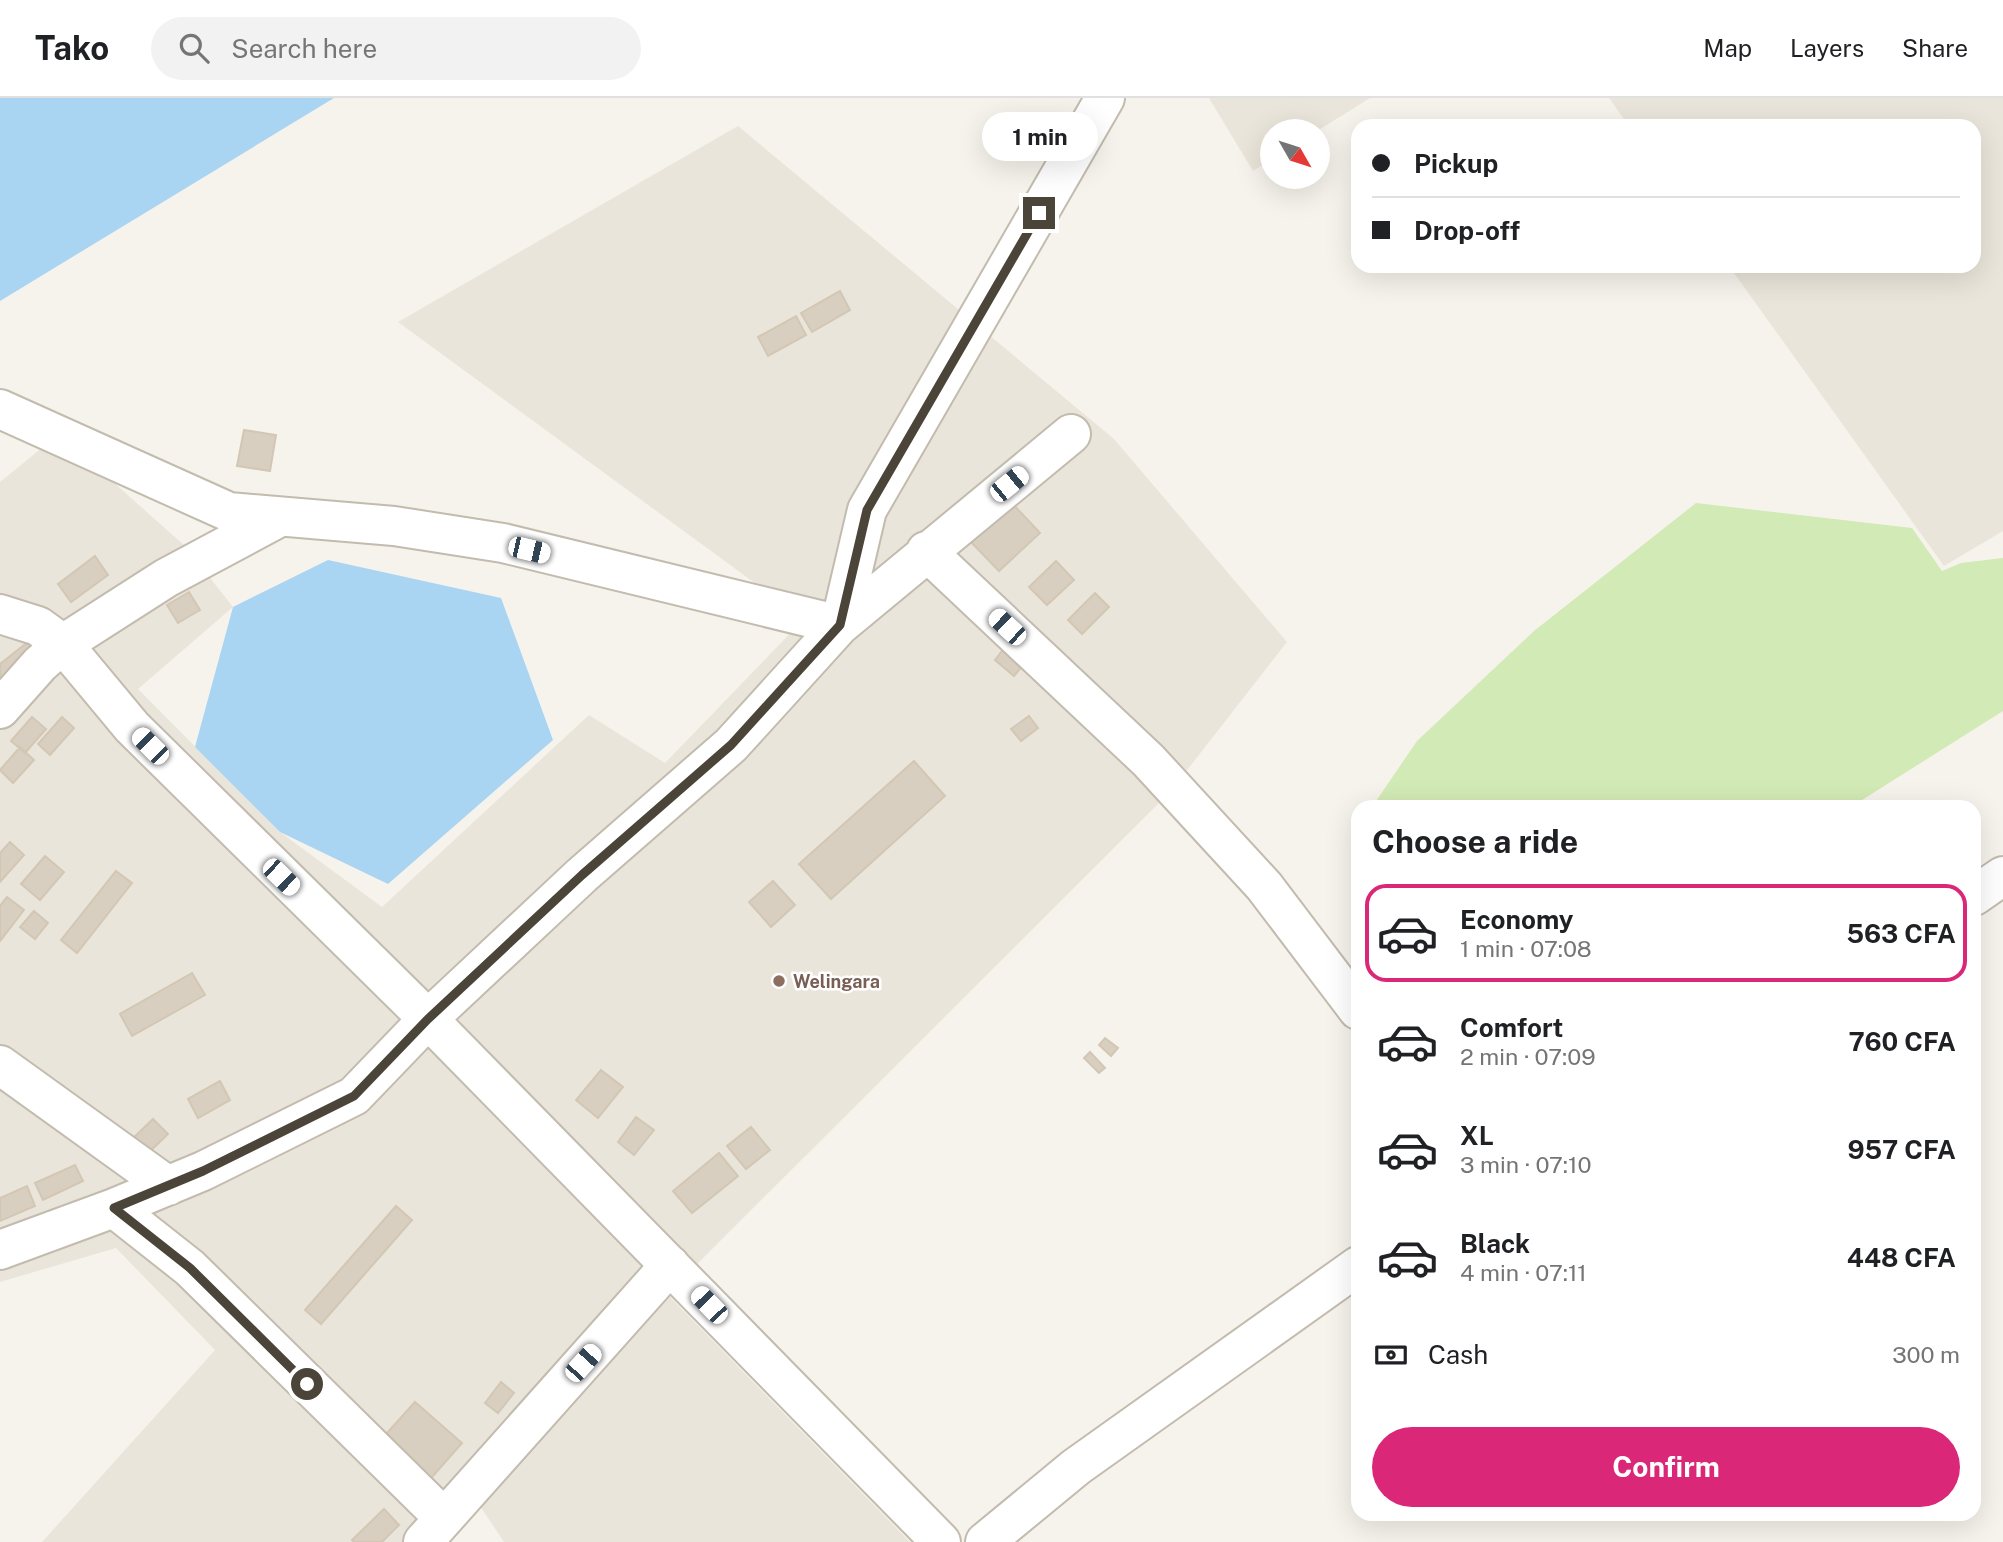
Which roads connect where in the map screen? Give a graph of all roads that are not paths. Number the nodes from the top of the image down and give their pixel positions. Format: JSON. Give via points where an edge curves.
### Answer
{"nodes":[{"id":1,"x":1105,"y":98,"type":"edge"},
{"id":2,"x":0,"y":409,"type":"edge"},
{"id":3,"x":1072,"y":434,"type":"dead end"},
{"id":4,"x":280,"y":517,"type":"junction"},
{"id":5,"x":926,"y":551,"type":"junction"},
{"id":6,"x":0,"y":614,"type":"edge"},
{"id":7,"x":840,"y":625,"type":"junction"},
{"id":8,"x":63,"y":644,"type":"junction"},
{"id":9,"x":0,"y":709,"type":"edge"},
{"id":10,"x":2003,"y":876,"type":"edge"},
{"id":11,"x":1981,"y":891,"type":"edge"},
{"id":12,"x":1351,"y":1001,"type":"edge"},
{"id":13,"x":428,"y":1019,"type":"junction"},
{"id":14,"x":0,"y":1065,"type":"edge"},
{"id":15,"x":168,"y":1186,"type":"junction"},
{"id":16,"x":114,"y":1208,"type":"junction"},
{"id":17,"x":0,"y":1250,"type":"edge"},
{"id":18,"x":670,"y":1265,"type":"junction"},
{"id":19,"x":1351,"y":1271,"type":"edge"},
{"id":20,"x":434,"y":1530,"type":"edge"},
{"id":21,"x":941,"y":1542,"type":"edge"},
{"id":22,"x":985,"y":1542,"type":"edge"}],
"edges":[{"from":1,"to":7,"type":"street","via":[[867,510]]},
{"from":2,"to":4,"type":"street","via":[[229,512]]},
{"from":3,"to":5,"type":"street"},
{"from":4,"to":7,"type":"street","via":[[394,526],[503,543]]},
{"from":4,"to":8,"type":"street","via":[[166,578]]},
{"from":5,"to":7,"type":"street"},
{"from":5,"to":12,"type":"street","via":[[1148,760],[1264,886]]},
{"from":6,"to":8,"type":"street","via":[[38,626]]},
{"from":7,"to":13,"type":"street","via":[[731,745],[582,875]]},
{"from":8,"to":9,"type":"street"},
{"from":8,"to":13,"type":"street","via":[[132,727]]},
{"from":10,"to":11,"type":"street"},
{"from":13,"to":15,"type":"street","via":[[354,1096]]},
{"from":13,"to":18,"type":"street"},
{"from":14,"to":15,"type":"street"},
{"from":15,"to":16,"type":"street"},
{"from":16,"to":17,"type":"street"},
{"from":16,"to":20,"type":"street","via":[[190,1268]]},
{"from":18,"to":20,"type":"street"},
{"from":18,"to":21,"type":"street"},
{"from":19,"to":22,"type":"street","via":[[1076,1467]]}]}
